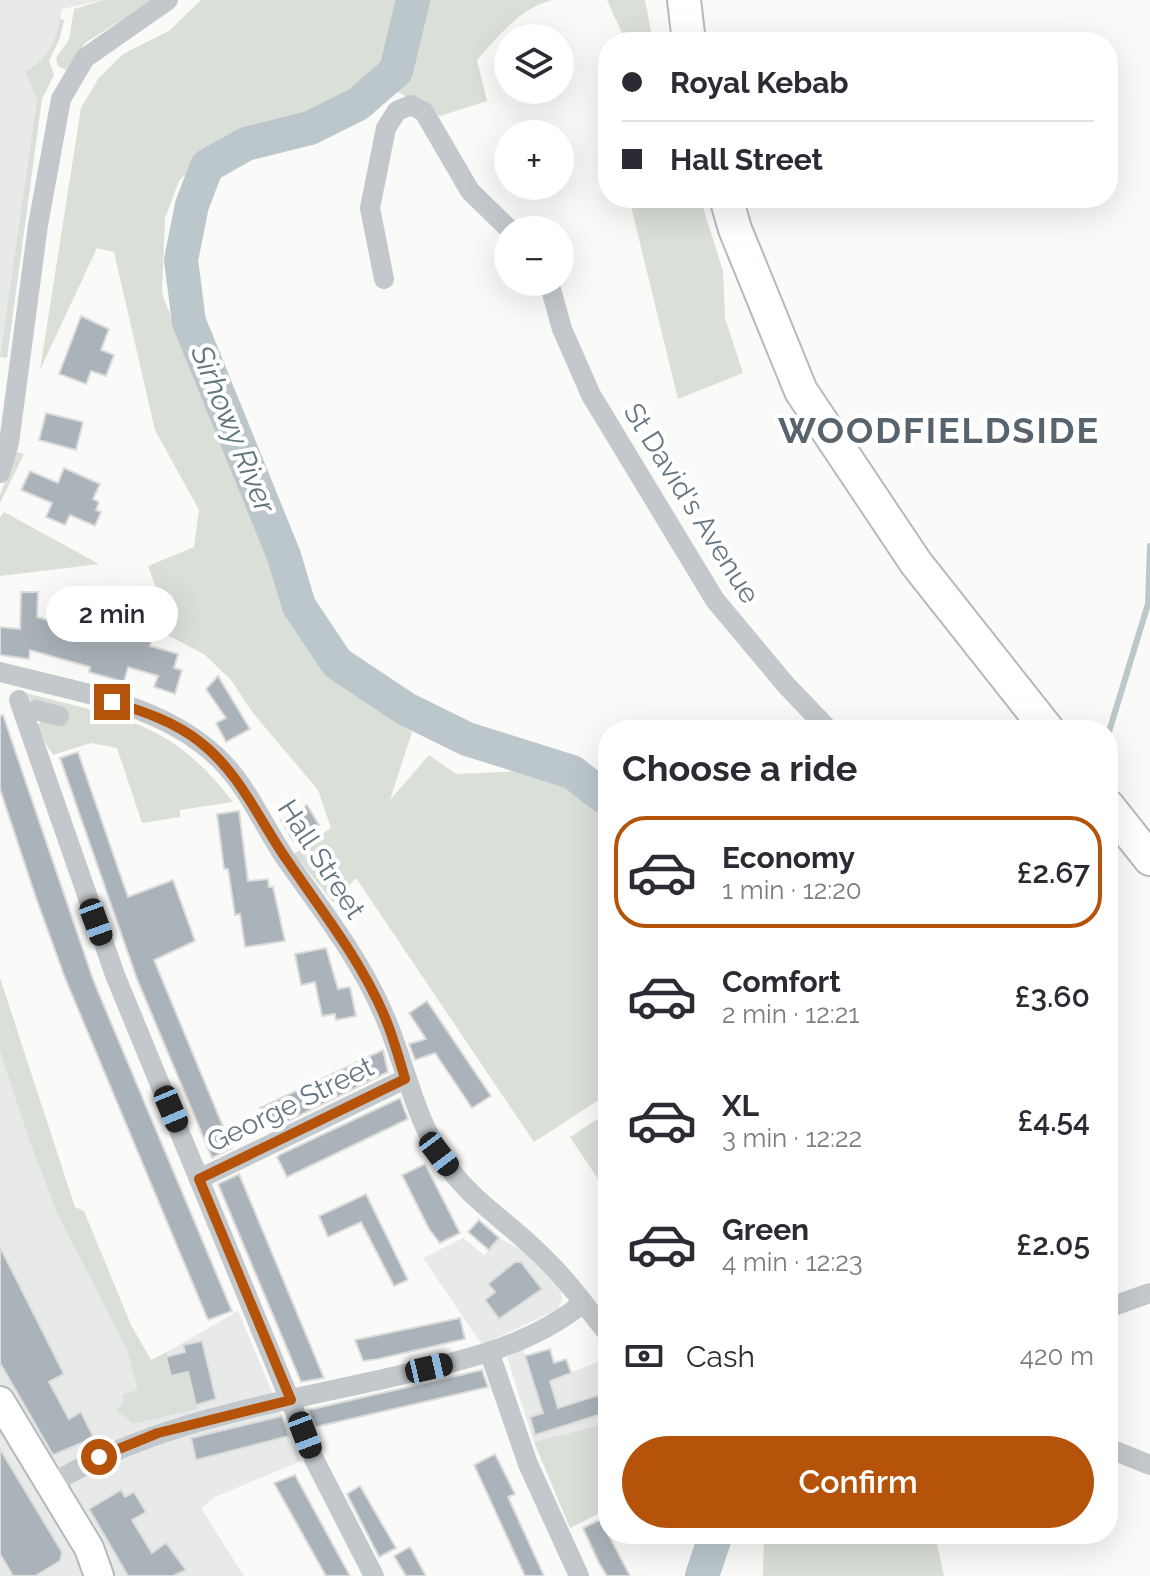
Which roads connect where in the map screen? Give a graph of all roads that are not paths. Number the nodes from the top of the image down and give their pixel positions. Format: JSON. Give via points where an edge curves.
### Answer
{"nodes":[{"id":1,"x":168,"y":0,"type":"edge"},
{"id":2,"x":684,"y":0,"type":"edge"},
{"id":3,"x":688,"y":32,"type":"edge"},
{"id":4,"x":730,"y":208,"type":"edge"},
{"id":5,"x":496,"y":216,"type":"edge"},
{"id":6,"x":384,"y":279,"type":"dead end"},
{"id":7,"x":553,"y":296,"type":"edge"},
{"id":8,"x":0,"y":473,"type":"edge"},
{"id":9,"x":0,"y":672,"type":"edge"},
{"id":10,"x":59,"y":716,"type":"dead end"},
{"id":11,"x":819,"y":720,"type":"edge"},
{"id":12,"x":1040,"y":720,"type":"edge"},
{"id":13,"x":1118,"y":819,"type":"edge"},
{"id":14,"x":1150,"y":859,"type":"edge"},
{"id":15,"x":405,"y":1079,"type":"junction"},
{"id":16,"x":199,"y":1179,"type":"junction"},
{"id":17,"x":1150,"y":1293,"type":"edge"},
{"id":18,"x":583,"y":1303,"type":"junction"},
{"id":19,"x":1118,"y":1304,"type":"edge"},
{"id":20,"x":598,"y":1322,"type":"edge"},
{"id":21,"x":490,"y":1354,"type":"junction"},
{"id":22,"x":291,"y":1400,"type":"junction"},
{"id":23,"x":0,"y":1401,"type":"edge"},
{"id":24,"x":1118,"y":1452,"type":"edge"},
{"id":25,"x":1150,"y":1465,"type":"edge"},
{"id":26,"x":50,"y":1485,"type":"junction"},
{"id":27,"x":99,"y":1576,"type":"edge"},
{"id":28,"x":374,"y":1576,"type":"edge"},
{"id":29,"x":579,"y":1576,"type":"edge"}],
"edges":[{"from":1,"to":8,"type":"street","via":[[85,58],[61,99]]},
{"from":2,"to":3,"type":"main road"},
{"from":4,"to":12,"type":"main road","via":[[801,391],[916,563]]},
{"from":5,"to":6,"type":"street","via":[[470,191],[424,112],[411,105],[397,111],[386,128],[370,208]]},
{"from":7,"to":11,"type":"street","name":"St David's Avenue","via":[[591,395],[715,600]]},
{"from":9,"to":15,"type":"street","name":"Hall Street","via":[[140,710],[199,741],[227,766],[328,915],[384,1013]]},
{"from":10,"to":16,"type":"street","via":[[21,707],[113,969]]},
{"from":13,"to":14,"type":"main road"},
{"from":15,"to":16,"type":"street","name":"George Street"},
{"from":15,"to":18,"type":"street","name":"Hall Street","via":[[439,1154],[477,1203],[535,1248]]},
{"from":16,"to":22,"type":"street"},
{"from":17,"to":19,"type":"street"},
{"from":18,"to":20,"type":"street","name":"Hall Street"},
{"from":18,"to":21,"type":"street"},
{"from":21,"to":22,"type":"street"},
{"from":21,"to":29,"type":"street","via":[[532,1474]]},
{"from":22,"to":26,"type":"street","via":[[158,1433]]},
{"from":22,"to":28,"type":"street","via":[[327,1489]]},
{"from":23,"to":26,"type":"main road"},
{"from":24,"to":25,"type":"street"},
{"from":26,"to":27,"type":"main road","via":[[89,1548]]}]}
